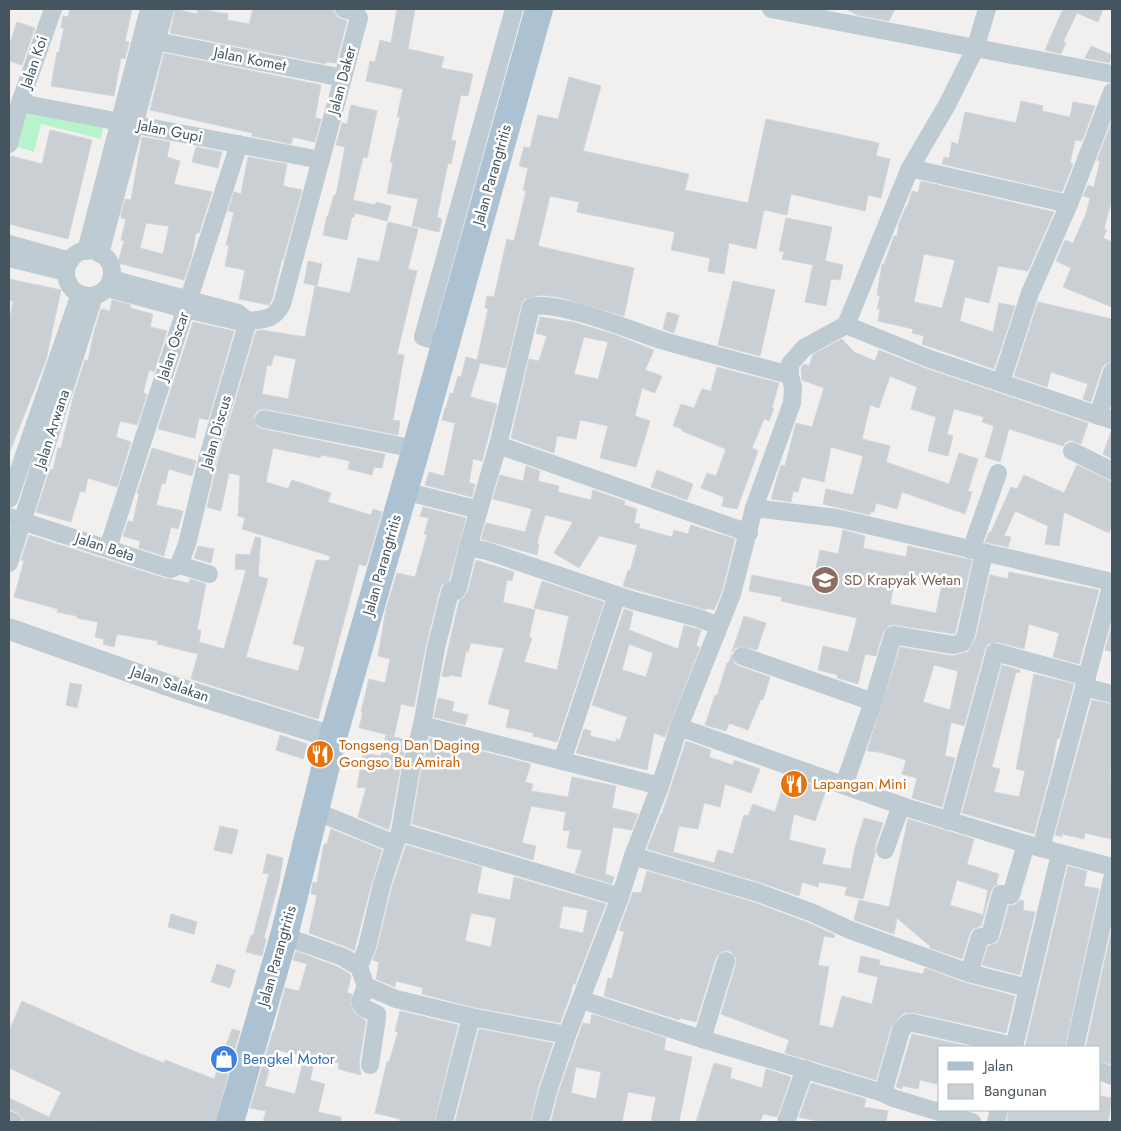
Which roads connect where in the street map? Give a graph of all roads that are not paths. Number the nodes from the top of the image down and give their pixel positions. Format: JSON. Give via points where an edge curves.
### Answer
{"nodes":[{"id":1,"x":53,"y":9,"type":"edge"},
{"id":2,"x":149,"y":9,"type":"edge"},
{"id":3,"x":165,"y":9,"type":"edge"},
{"id":4,"x":344,"y":9,"type":"edge"},
{"id":5,"x":514,"y":9,"type":"edge"},
{"id":6,"x":539,"y":9,"type":"edge"},
{"id":7,"x":771,"y":9,"type":"edge"},
{"id":8,"x":987,"y":9,"type":"edge"},
{"id":9,"x":156,"y":41,"type":"junction"},
{"id":10,"x":975,"y":49,"type":"junction"},
{"id":11,"x":1112,"y":74,"type":"edge"},
{"id":12,"x":343,"y":78,"type":"junction"},
{"id":13,"x":1112,"y":92,"type":"edge"},
{"id":14,"x":20,"y":103,"type":"junction"},
{"id":15,"x":127,"y":123,"type":"junction"},
{"id":16,"x":9,"y":144,"type":"edge"},
{"id":17,"x":239,"y":144,"type":"junction"},
{"id":18,"x":320,"y":160,"type":"junction"},
{"id":19,"x":910,"y":168,"type":"junction"},
{"id":20,"x":1069,"y":204,"type":"junction"},
{"id":21,"x":9,"y":244,"type":"edge"},
{"id":22,"x":93,"y":252,"type":"junction"},
{"id":23,"x":9,"y":258,"type":"edge"},
{"id":24,"x":68,"y":267,"type":"junction"},
{"id":25,"x":98,"y":289,"type":"junction"},
{"id":26,"x":186,"y":304,"type":"junction"},
{"id":27,"x":248,"y":321,"type":"junction"},
{"id":28,"x":846,"y":325,"type":"junction"},
{"id":29,"x":445,"y":343,"type":"junction"},
{"id":30,"x":1112,"y":372,"type":"edge"},
{"id":31,"x":790,"y":375,"type":"junction"},
{"id":32,"x":1001,"y":382,"type":"junction"},
{"id":33,"x":1105,"y":418,"type":"edge"},
{"id":34,"x":264,"y":419,"type":"dead end"},
{"id":35,"x":498,"y":444,"type":"junction"},
{"id":36,"x":416,"y":449,"type":"junction"},
{"id":37,"x":1072,"y":451,"type":"dead end"},
{"id":38,"x":1112,"y":471,"type":"edge"},
{"id":39,"x":998,"y":473,"type":"dead end"},
{"id":40,"x":404,"y":492,"type":"junction"},
{"id":41,"x":9,"y":499,"type":"edge"},
{"id":42,"x":754,"y":508,"type":"junction"},
{"id":43,"x":479,"y":510,"type":"junction"},
{"id":44,"x":16,"y":519,"type":"edge"},
{"id":45,"x":749,"y":533,"type":"junction"},
{"id":46,"x":468,"y":547,"type":"junction"},
{"id":47,"x":108,"y":548,"type":"junction"},
{"id":48,"x":978,"y":552,"type":"junction"},
{"id":49,"x":9,"y":562,"type":"edge"},
{"id":50,"x":179,"y":566,"type":"junction"},
{"id":51,"x":209,"y":574,"type":"dead end"},
{"id":52,"x":1112,"y":583,"type":"edge"},
{"id":53,"x":617,"y":595,"type":"junction"},
{"id":54,"x":719,"y":626,"type":"junction"},
{"id":55,"x":9,"y":629,"type":"edge"},
{"id":56,"x":742,"y":656,"type":"dead end"},
{"id":57,"x":1086,"y":682,"type":"junction"},
{"id":58,"x":1112,"y":694,"type":"edge"},
{"id":59,"x":873,"y":702,"type":"junction"},
{"id":60,"x":422,"y":725,"type":"junction"},
{"id":61,"x":679,"y":726,"type":"junction"},
{"id":62,"x":333,"y":737,"type":"junction"},
{"id":63,"x":562,"y":761,"type":"junction"},
{"id":64,"x":660,"y":786,"type":"junction"},
{"id":65,"x":844,"y":786,"type":"junction"},
{"id":66,"x":901,"y":806,"type":"junction"},
{"id":67,"x":315,"y":811,"type":"junction"},
{"id":68,"x":949,"y":821,"type":"junction"},
{"id":69,"x":398,"y":838,"type":"junction"},
{"id":70,"x":1033,"y":846,"type":"junction"},
{"id":71,"x":885,"y":850,"type":"dead end"},
{"id":72,"x":1060,"y":854,"type":"junction"},
{"id":73,"x":633,"y":856,"type":"junction"},
{"id":74,"x":1112,"y":867,"type":"edge"},
{"id":75,"x":1112,"y":879,"type":"edge"},
{"id":76,"x":620,"y":897,"type":"junction"},
{"id":77,"x":284,"y":936,"type":"junction"},
{"id":78,"x":726,"y":961,"type":"dead end"},
{"id":79,"x":359,"y":967,"type":"junction"},
{"id":80,"x":969,"y":973,"type":"junction"},
{"id":81,"x":366,"y":986,"type":"junction"},
{"id":82,"x":1028,"y":988,"type":"junction"},
{"id":83,"x":582,"y":1000,"type":"junction"},
{"id":84,"x":471,"y":1017,"type":"junction"},
{"id":85,"x":567,"y":1035,"type":"junction"},
{"id":86,"x":702,"y":1039,"type":"junction"},
{"id":87,"x":1010,"y":1046,"type":"edge"},
{"id":88,"x":1014,"y":1046,"type":"edge"},
{"id":89,"x":1075,"y":1046,"type":"edge"},
{"id":90,"x":370,"y":1066,"type":"dead end"},
{"id":91,"x":805,"y":1069,"type":"junction"},
{"id":92,"x":884,"y":1093,"type":"junction"},
{"id":93,"x":917,"y":1114,"type":"edge"},
{"id":94,"x":9,"y":1120,"type":"edge"},
{"id":95,"x":13,"y":1122,"type":"edge"},
{"id":96,"x":230,"y":1122,"type":"edge"},
{"id":97,"x":444,"y":1122,"type":"edge"},
{"id":98,"x":540,"y":1122,"type":"edge"},
{"id":99,"x":786,"y":1122,"type":"edge"},
{"id":100,"x":972,"y":1122,"type":"edge"}],
"edges":[{"from":1,"to":14,"type":"street","name":"Jalan Koi"},
{"from":2,"to":15,"type":"street"},
{"from":3,"to":9,"type":"street"},
{"from":4,"to":12,"type":"street","name":"Jalan Daker","via":[[356,12],[359,18]]},
{"from":5,"to":29,"type":"street","via":[[423,337]]},
{"from":6,"to":29,"type":"main road","name":"Jalan Parangtritis"},
{"from":7,"to":10,"type":"street"},
{"from":8,"to":10,"type":"street"},
{"from":9,"to":12,"type":"street","name":"Jalan Komet"},
{"from":9,"to":15,"type":"street"},
{"from":10,"to":11,"type":"street"},
{"from":10,"to":19,"type":"street"},
{"from":12,"to":18,"type":"street","name":"Jalan Daker"},
{"from":13,"to":20,"type":"street"},
{"from":14,"to":15,"type":"street","name":"Jalan Gupi"},
{"from":14,"to":16,"type":"street","name":"Jalan Koi"},
{"from":15,"to":17,"type":"street","name":"Jalan Gupi"},
{"from":15,"to":22,"type":"street"},
{"from":17,"to":18,"type":"street","name":"Jalan Gupi"},
{"from":17,"to":26,"type":"street","name":"Jalan Oscar"},
{"from":18,"to":27,"type":"street","name":"Jalan Daker","via":[[282,304],[273,316]]},
{"from":19,"to":20,"type":"street"},
{"from":19,"to":28,"type":"street"},
{"from":20,"to":32,"type":"street","via":[[1030,293]]},
{"from":21,"to":24,"type":"street"},
{"from":22,"to":24,"type":"street","via":[[74,256]]},
{"from":22,"to":25,"type":"street","via":[[109,263],[111,269]]},
{"from":23,"to":24,"type":"street"},
{"from":24,"to":25,"type":"street","via":[[68,283],[75,291]]},
{"from":25,"to":26,"type":"street","name":"Jalan Daker"},
{"from":25,"to":41,"type":"street","name":"Jalan Arwana"},
{"from":25,"to":44,"type":"street","name":"Jalan Arwana"},
{"from":26,"to":27,"type":"street","name":"Jalan Daker","via":[[237,321]]},
{"from":26,"to":47,"type":"street","name":"Jalan Oscar"},
{"from":27,"to":50,"type":"street","name":"Jalan Discus"},
{"from":28,"to":31,"type":"street","via":[[800,352],[790,364]]},
{"from":28,"to":32,"type":"street","via":[[930,360]]},
{"from":29,"to":36,"type":"main road","name":"Jalan Parangtritis"},
{"from":30,"to":33,"type":"street"},
{"from":31,"to":35,"type":"street","via":[[686,348],[565,309],[534,306],[530,310]]},
{"from":31,"to":42,"type":"street","via":[[792,403]]},
{"from":32,"to":33,"type":"street"},
{"from":34,"to":36,"type":"street"},
{"from":35,"to":43,"type":"street"},
{"from":35,"to":45,"type":"street"},
{"from":36,"to":40,"type":"main road","name":"Jalan Parangtritis"},
{"from":37,"to":38,"type":"street"},
{"from":39,"to":48,"type":"street"},
{"from":40,"to":43,"type":"street"},
{"from":40,"to":62,"type":"main road","name":"Jalan Parangtritis"},
{"from":42,"to":45,"type":"street"},
{"from":42,"to":48,"type":"street","via":[[838,518]]},
{"from":43,"to":46,"type":"street"},
{"from":44,"to":47,"type":"street","name":"Jalan Beta"},
{"from":44,"to":49,"type":"street","name":"Jalan Arwana"},
{"from":45,"to":54,"type":"street","via":[[732,594]]},
{"from":46,"to":53,"type":"street"},
{"from":46,"to":60,"type":"street","via":[[458,588],[450,592]]},
{"from":47,"to":50,"type":"street","name":"Jalan Beta","via":[[166,568]]},
{"from":48,"to":52,"type":"street"},
{"from":48,"to":59,"type":"street","via":[[966,635],[962,643],[953,645],[893,635]]},
{"from":50,"to":51,"type":"street","name":"Jalan Beta"},
{"from":52,"to":57,"type":"street"},
{"from":53,"to":54,"type":"street"},
{"from":53,"to":63,"type":"street"},
{"from":54,"to":61,"type":"street"},
{"from":55,"to":62,"type":"street","name":"Jalan Salakan","via":[[180,689]]},
{"from":56,"to":59,"type":"street"},
{"from":57,"to":58,"type":"street"},
{"from":57,"to":68,"type":"street","via":[[995,652]]},
{"from":57,"to":70,"type":"street"},
{"from":59,"to":65,"type":"street"},
{"from":60,"to":63,"type":"street"},
{"from":60,"to":69,"type":"street"},
{"from":61,"to":64,"type":"street"},
{"from":61,"to":65,"type":"street"},
{"from":62,"to":67,"type":"main road","name":"Jalan Parangtritis"},
{"from":63,"to":64,"type":"street"},
{"from":64,"to":73,"type":"street"},
{"from":65,"to":66,"type":"street"},
{"from":66,"to":68,"type":"street"},
{"from":66,"to":71,"type":"street"},
{"from":67,"to":69,"type":"street"},
{"from":67,"to":77,"type":"main road","name":"Jalan Parangtritis"},
{"from":68,"to":70,"type":"street"},
{"from":69,"to":76,"type":"street"},
{"from":69,"to":79,"type":"street"},
{"from":70,"to":72,"type":"street"},
{"from":70,"to":80,"type":"street","via":[[1011,895],[1001,894],[990,935],[980,937]]},
{"from":72,"to":74,"type":"street"},
{"from":72,"to":82,"type":"street"},
{"from":73,"to":76,"type":"street"},
{"from":73,"to":80,"type":"street","via":[[762,894]]},
{"from":75,"to":89,"type":"street"},
{"from":76,"to":83,"type":"street"},
{"from":77,"to":79,"type":"street","via":[[343,957]]},
{"from":77,"to":96,"type":"main road","name":"Jalan Parangtritis"},
{"from":78,"to":86,"type":"street"},
{"from":79,"to":81,"type":"street"},
{"from":80,"to":82,"type":"street"},
{"from":81,"to":84,"type":"street","via":[[396,999]]},
{"from":81,"to":90,"type":"street","via":[[360,1002],[377,1018]]},
{"from":82,"to":88,"type":"street"},
{"from":83,"to":85,"type":"street"},
{"from":83,"to":86,"type":"street"},
{"from":84,"to":85,"type":"street"},
{"from":84,"to":97,"type":"street"},
{"from":85,"to":98,"type":"street"},
{"from":86,"to":91,"type":"street"},
{"from":87,"to":92,"type":"street","via":[[908,1023],[901,1030]]},
{"from":91,"to":92,"type":"street"},
{"from":91,"to":99,"type":"street"},
{"from":92,"to":93,"type":"street"},
{"from":93,"to":100,"type":"street"},
{"from":94,"to":95,"type":"street"}]}
